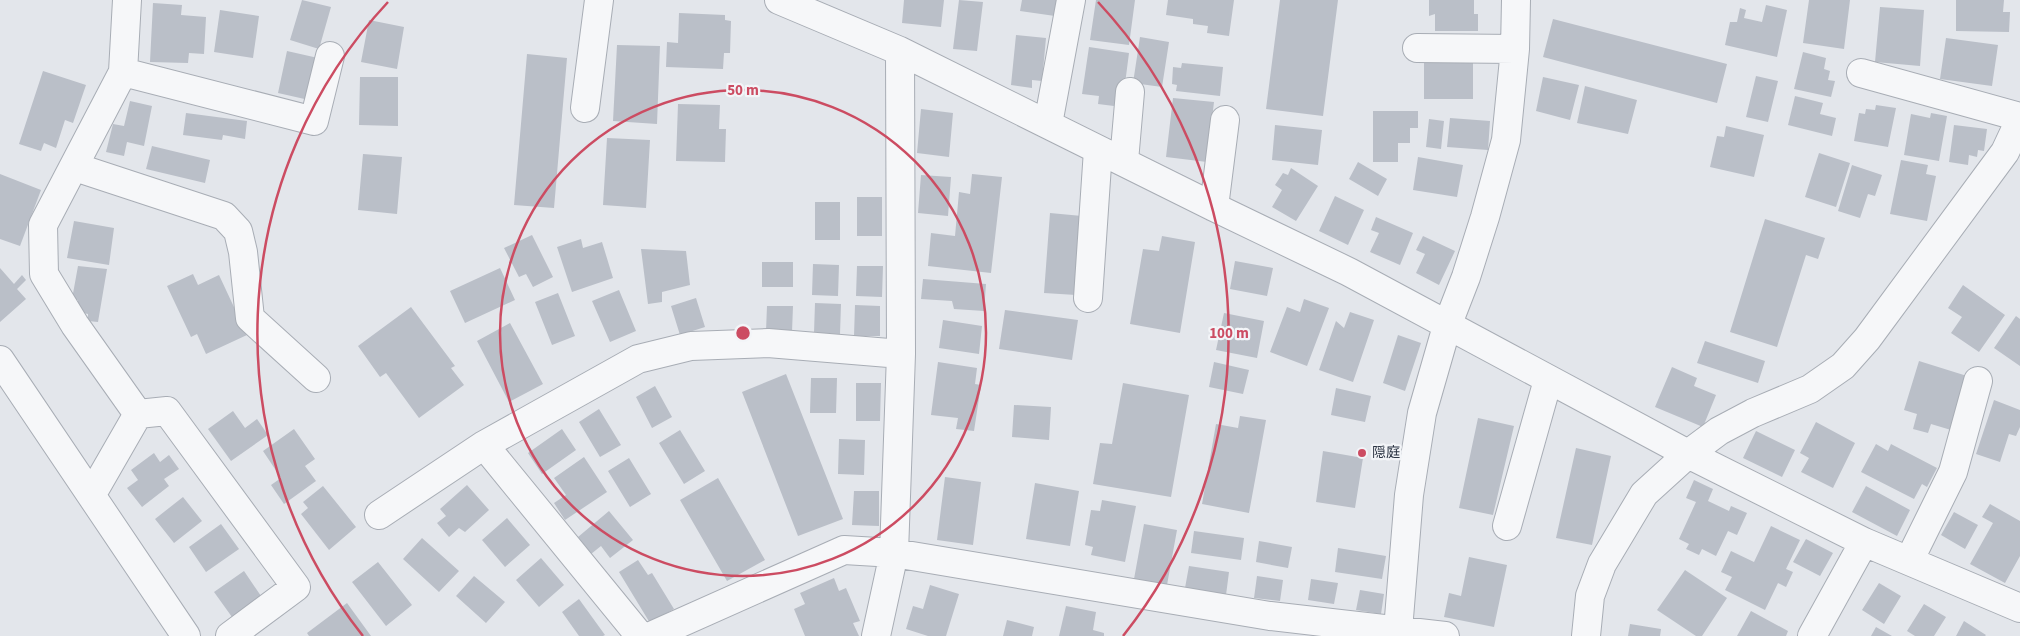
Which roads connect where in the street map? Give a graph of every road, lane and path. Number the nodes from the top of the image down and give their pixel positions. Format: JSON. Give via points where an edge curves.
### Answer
{"nodes":[{"id":1,"x":127,"y":0,"type":"edge"},
{"id":2,"x":599,"y":0,"type":"edge"},
{"id":3,"x":779,"y":0,"type":"edge"},
{"id":4,"x":1071,"y":0,"type":"edge"},
{"id":5,"x":1516,"y":0,"type":"edge"},
{"id":6,"x":1417,"y":48,"type":"dead end"},
{"id":7,"x":1515,"y":48,"type":"junction"},
{"id":8,"x":900,"y":51,"type":"junction"},
{"id":9,"x":330,"y":56,"type":"dead end"},
{"id":10,"x":123,"y":72,"type":"junction"},
{"id":11,"x":1861,"y":73,"type":"dead end"},
{"id":12,"x":1130,"y":92,"type":"dead end"},
{"id":13,"x":585,"y":108,"type":"dead end"},
{"id":14,"x":2020,"y":119,"type":"edge"},
{"id":15,"x":1225,"y":120,"type":"dead end"},
{"id":16,"x":1048,"y":124,"type":"junction"},
{"id":17,"x":1098,"y":150,"type":"junction"},
{"id":18,"x":1124,"y":161,"type":"junction"},
{"id":19,"x":75,"y":167,"type":"junction"},
{"id":20,"x":1214,"y":207,"type":"junction"},
{"id":21,"x":1088,"y":298,"type":"dead end"},
{"id":22,"x":1446,"y":326,"type":"junction"},
{"id":23,"x":902,"y":354,"type":"junction"},
{"id":24,"x":0,"y":360,"type":"edge"},
{"id":25,"x":316,"y":378,"type":"dead end"},
{"id":26,"x":1548,"y":380,"type":"junction"},
{"id":27,"x":1978,"y":381,"type":"dead end"},
{"id":28,"x":138,"y":414,"type":"junction"},
{"id":29,"x":484,"y":445,"type":"junction"},
{"id":30,"x":1688,"y":454,"type":"junction"},
{"id":31,"x":92,"y":494,"type":"junction"},
{"id":32,"x":379,"y":515,"type":"dead end"},
{"id":33,"x":1507,"y":526,"type":"dead end"},
{"id":34,"x":1864,"y":542,"type":"junction"},
{"id":35,"x":894,"y":553,"type":"junction"},
{"id":36,"x":1909,"y":561,"type":"junction"},
{"id":37,"x":2020,"y":608,"type":"edge"},
{"id":38,"x":1398,"y":630,"type":"junction"},
{"id":39,"x":186,"y":636,"type":"edge"},
{"id":40,"x":230,"y":636,"type":"edge"},
{"id":41,"x":640,"y":636,"type":"edge"},
{"id":42,"x":651,"y":636,"type":"edge"},
{"id":43,"x":876,"y":636,"type":"edge"},
{"id":44,"x":1445,"y":636,"type":"edge"},
{"id":45,"x":1586,"y":636,"type":"edge"},
{"id":46,"x":1812,"y":636,"type":"edge"}],
"edges":[{"from":1,"to":10,"type":"street"},
{"from":2,"to":13,"type":"street"},
{"from":3,"to":8,"type":"street"},
{"from":4,"to":16,"type":"street"},
{"from":5,"to":7,"type":"street"},
{"from":6,"to":7,"type":"street"},
{"from":7,"to":22,"type":"street","via":[[1506,140],[1466,277]]},
{"from":8,"to":16,"type":"street"},
{"from":8,"to":23,"type":"street"},
{"from":9,"to":10,"type":"street","via":[[314,122]]},
{"from":10,"to":19,"type":"street"},
{"from":11,"to":14,"type":"street"},
{"from":12,"to":18,"type":"street"},
{"from":14,"to":30,"type":"street","via":[[2005,152],[1843,366],[1810,389],[1719,431]]},
{"from":15,"to":20,"type":"street"},
{"from":16,"to":17,"type":"street"},
{"from":17,"to":18,"type":"street"},
{"from":17,"to":21,"type":"street"},
{"from":18,"to":20,"type":"street"},
{"from":19,"to":25,"type":"street","via":[[224,216],[238,231],[250,318]]},
{"from":19,"to":28,"type":"street","via":[[44,225],[44,274],[74,325]]},
{"from":20,"to":22,"type":"street","via":[[1349,272]]},
{"from":22,"to":26,"type":"street"},
{"from":22,"to":38,"type":"street","via":[[1422,413],[1409,495]]},
{"from":23,"to":29,"type":"street","via":[[768,343],[691,346],[638,359]]},
{"from":23,"to":35,"type":"street"},
{"from":24,"to":31,"type":"street"},
{"from":26,"to":30,"type":"street"},
{"from":26,"to":33,"type":"street"},
{"from":27,"to":36,"type":"street","via":[[1952,472]]},
{"from":28,"to":31,"type":"street"},
{"from":28,"to":40,"type":"street","via":[[167,411],[296,587]]},
{"from":29,"to":32,"type":"street"},
{"from":29,"to":41,"type":"street"},
{"from":30,"to":34,"type":"street"},
{"from":30,"to":45,"type":"street","via":[[1644,494],[1602,564],[1590,596]]},
{"from":31,"to":39,"type":"street"},
{"from":34,"to":36,"type":"street"},
{"from":34,"to":46,"type":"street"},
{"from":35,"to":38,"type":"street","via":[[1270,616]]},
{"from":35,"to":42,"type":"street","via":[[844,550]]},
{"from":35,"to":43,"type":"street"},
{"from":36,"to":37,"type":"street"},
{"from":38,"to":44,"type":"street"}]}
